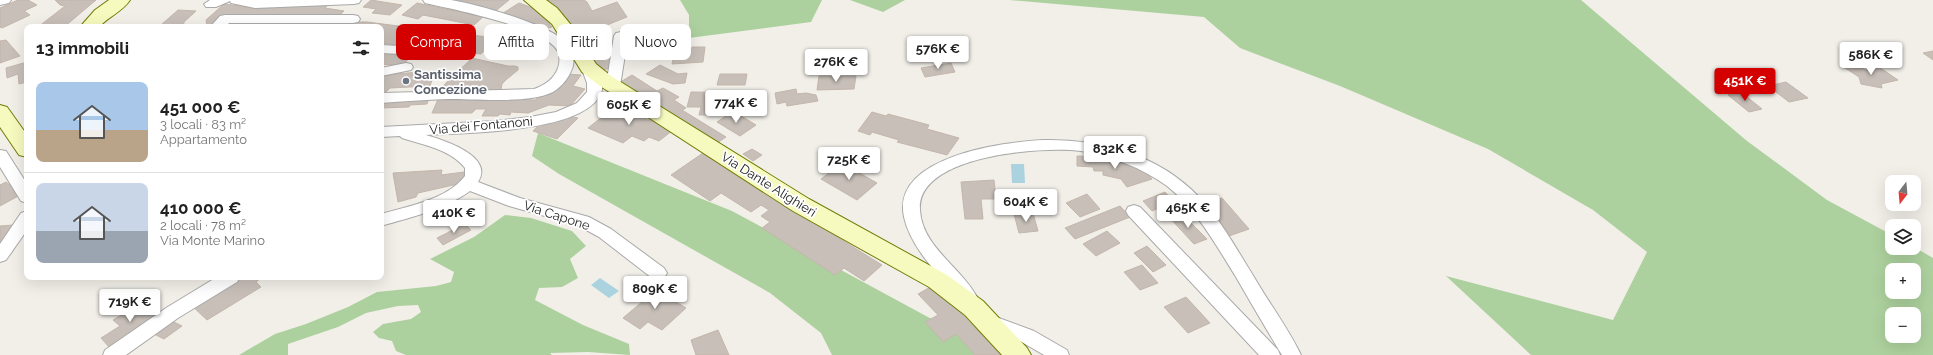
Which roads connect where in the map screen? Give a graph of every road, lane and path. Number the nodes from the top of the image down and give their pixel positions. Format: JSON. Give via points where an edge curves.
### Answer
{"nodes":[{"id":1,"x":4,"y":0,"type":"edge"},
{"id":2,"x":121,"y":0,"type":"edge"},
{"id":3,"x":236,"y":0,"type":"edge"},
{"id":4,"x":354,"y":0,"type":"edge"},
{"id":5,"x":430,"y":0,"type":"edge"},
{"id":6,"x":533,"y":0,"type":"edge"},
{"id":7,"x":0,"y":1,"type":"edge"},
{"id":8,"x":353,"y":19,"type":"dead end"},
{"id":9,"x":221,"y":23,"type":"edge"},
{"id":10,"x":92,"y":24,"type":"edge"},
{"id":11,"x":557,"y":26,"type":"edge"},
{"id":12,"x":557,"y":40,"type":"edge"},
{"id":13,"x":620,"y":42,"type":"edge"},
{"id":14,"x":384,"y":49,"type":"edge"},
{"id":15,"x":396,"y":50,"type":"edge"},
{"id":16,"x":566,"y":60,"type":"edge"},
{"id":17,"x":581,"y":60,"type":"edge"},
{"id":18,"x":406,"y":67,"type":"dead end"},
{"id":19,"x":588,"y":67,"type":"junction"},
{"id":20,"x":385,"y":71,"type":"edge"},
{"id":21,"x":613,"y":86,"type":"junction"},
{"id":22,"x":384,"y":98,"type":"edge"},
{"id":23,"x":0,"y":112,"type":"edge"},
{"id":24,"x":389,"y":132,"type":"edge"},
{"id":25,"x":24,"y":146,"type":"edge"},
{"id":26,"x":0,"y":155,"type":"edge"},
{"id":27,"x":468,"y":184,"type":"junction"},
{"id":28,"x":24,"y":192,"type":"edge"},
{"id":29,"x":1134,"y":211,"type":"dead end"},
{"id":30,"x":384,"y":219,"type":"edge"},
{"id":31,"x":24,"y":222,"type":"edge"},
{"id":32,"x":0,"y":256,"type":"edge"},
{"id":33,"x":658,"y":273,"type":"dead end"},
{"id":34,"x":226,"y":280,"type":"edge"},
{"id":35,"x":987,"y":321,"type":"junction"},
{"id":36,"x":112,"y":355,"type":"edge"},
{"id":37,"x":1018,"y":355,"type":"edge"},
{"id":38,"x":1060,"y":355,"type":"edge"},
{"id":39,"x":1271,"y":355,"type":"edge"},
{"id":40,"x":1292,"y":355,"type":"edge"}],
"edges":[{"from":1,"to":7,"type":"street"},
{"from":2,"to":10,"type":"main road"},
{"from":3,"to":4,"type":"street","via":[[255,4]]},
{"from":5,"to":12,"type":"street","via":[[498,16]]},
{"from":6,"to":11,"type":"main road","name":"Via Dante Alighieri","via":[[550,10]]},
{"from":8,"to":9,"type":"street"},
{"from":13,"to":21,"type":"street"},
{"from":14,"to":15,"type":"street"},
{"from":16,"to":22,"type":"street","via":[[562,73],[554,84],[541,92],[524,95]]},
{"from":17,"to":19,"type":"main road","name":"Via Dante Alighieri"},
{"from":18,"to":20,"type":"street"},
{"from":19,"to":21,"type":"main road","name":"Via Dante Alighieri"},
{"from":19,"to":24,"type":"street","name":"Via dei Fontanoni","via":[[595,87],[593,95],[581,106],[563,114],[510,125]]},
{"from":21,"to":35,"type":"main road","name":"Via Dante Alighieri","via":[[801,205],[925,273],[960,297]]},
{"from":23,"to":25,"type":"main road"},
{"from":24,"to":27,"type":"street","via":[[447,148],[467,159],[473,167]]},
{"from":26,"to":28,"type":"street"},
{"from":27,"to":30,"type":"street","via":[[442,199]]},
{"from":27,"to":33,"type":"street","name":"Via Capone","via":[[515,202],[583,221],[605,233]]},
{"from":29,"to":39,"type":"street"},
{"from":31,"to":32,"type":"street"},
{"from":34,"to":36,"type":"street","via":[[172,313]]},
{"from":35,"to":37,"type":"main road","name":"Via Dante Alighieri"},
{"from":35,"to":38,"type":"street","via":[[1027,336]]},
{"from":35,"to":40,"type":"street","via":[[918,232],[911,215],[915,191],[937,171],[957,160],[978,153],[1016,146],[1081,146],[1134,161],[1157,172],[1181,190],[1226,248]]}]}
